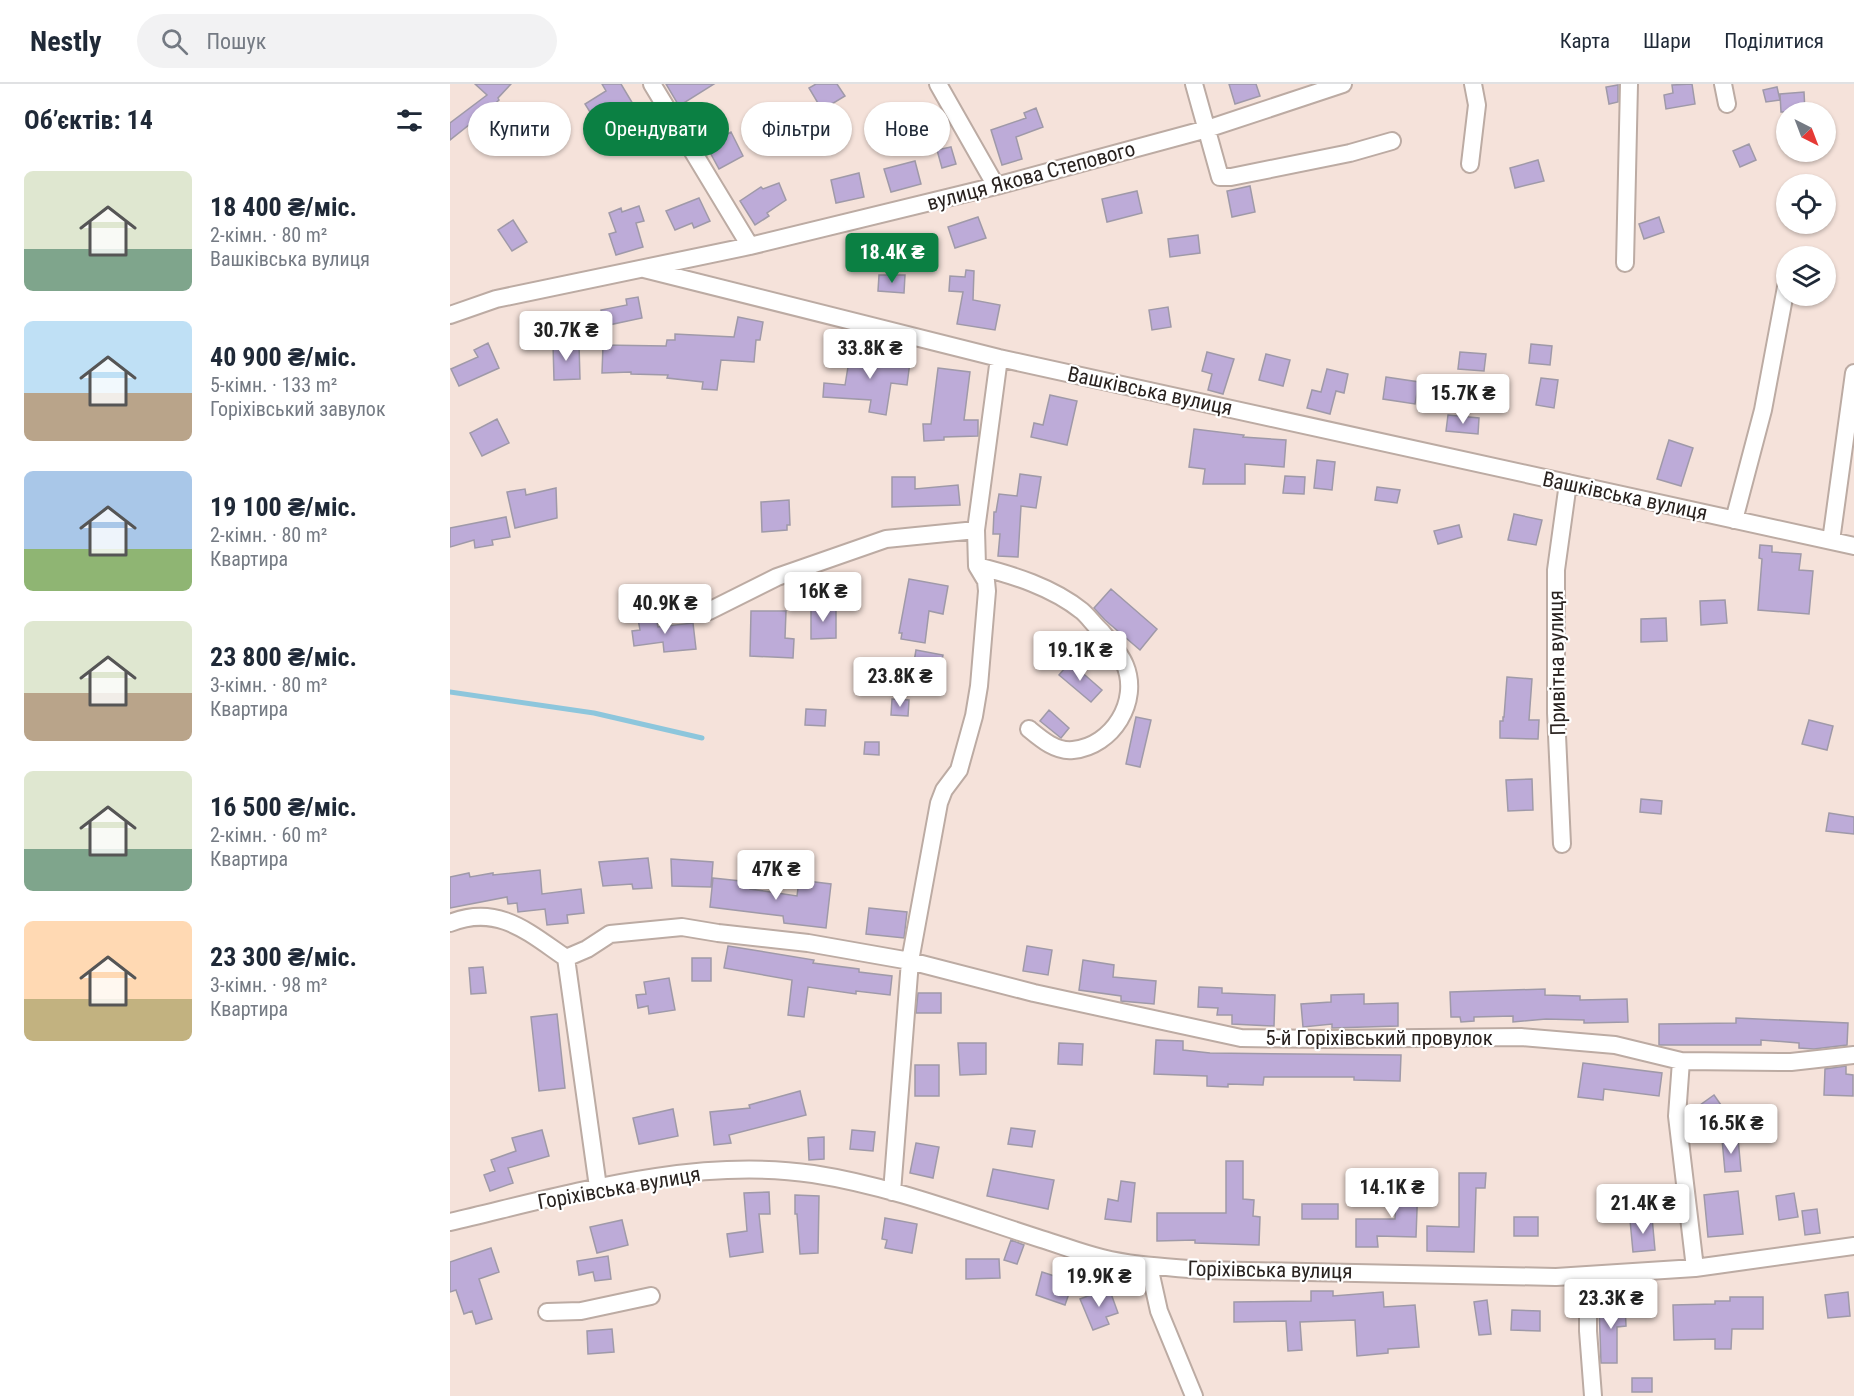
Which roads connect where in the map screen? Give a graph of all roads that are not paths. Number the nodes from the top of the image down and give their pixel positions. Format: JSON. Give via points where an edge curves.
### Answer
{"nodes":[{"id":1,"x":652,"y":84,"type":"edge"},
{"id":2,"x":938,"y":84,"type":"edge"},
{"id":3,"x":1194,"y":84,"type":"edge"},
{"id":4,"x":1343,"y":84,"type":"edge"},
{"id":5,"x":1473,"y":84,"type":"edge"},
{"id":6,"x":1629,"y":84,"type":"edge"},
{"id":7,"x":1723,"y":84,"type":"edge"},
{"id":8,"x":1727,"y":104,"type":"dead end"},
{"id":9,"x":1207,"y":129,"type":"junction"},
{"id":10,"x":1392,"y":141,"type":"dead end"},
{"id":11,"x":1470,"y":164,"type":"dead end"},
{"id":12,"x":996,"y":186,"type":"junction"},
{"id":13,"x":750,"y":246,"type":"junction"},
{"id":14,"x":1625,"y":263,"type":"dead end"},
{"id":15,"x":644,"y":269,"type":"junction"},
{"id":16,"x":1782,"y":306,"type":"edge"},
{"id":17,"x":450,"y":315,"type":"edge"},
{"id":18,"x":999,"y":358,"type":"junction"},
{"id":19,"x":1854,"y":373,"type":"edge"},
{"id":20,"x":1568,"y":483,"type":"junction"},
{"id":21,"x":1734,"y":520,"type":"junction"},
{"id":22,"x":976,"y":530,"type":"junction"},
{"id":23,"x":1831,"y":541,"type":"junction"},
{"id":24,"x":1854,"y":546,"type":"edge"},
{"id":25,"x":977,"y":566,"type":"junction"},
{"id":26,"x":709,"y":611,"type":"dead end"},
{"id":27,"x":1029,"y":729,"type":"dead end"},
{"id":28,"x":1562,"y":844,"type":"dead end"},
{"id":29,"x":450,"y":923,"type":"edge"},
{"id":30,"x":566,"y":958,"type":"junction"},
{"id":31,"x":910,"y":961,"type":"junction"},
{"id":32,"x":1854,"y":1055,"type":"edge"},
{"id":33,"x":1681,"y":1061,"type":"junction"},
{"id":34,"x":598,"y":1187,"type":"junction"},
{"id":35,"x":892,"y":1192,"type":"junction"},
{"id":36,"x":450,"y":1222,"type":"edge"},
{"id":37,"x":1854,"y":1246,"type":"edge"},
{"id":38,"x":1149,"y":1266,"type":"junction"},
{"id":39,"x":1695,"y":1268,"type":"junction"},
{"id":40,"x":1588,"y":1276,"type":"junction"},
{"id":41,"x":651,"y":1296,"type":"dead end"},
{"id":42,"x":547,"y":1312,"type":"dead end"},
{"id":43,"x":1194,"y":1396,"type":"edge"},
{"id":44,"x":1593,"y":1396,"type":"edge"}],
"edges":[{"from":1,"to":13,"type":"street"},
{"from":2,"to":12,"type":"street"},
{"from":3,"to":9,"type":"street"},
{"from":4,"to":9,"type":"street","name":"вулиця Якова Степового"},
{"from":5,"to":11,"type":"street","via":[[1477,105]]},
{"from":6,"to":14,"type":"street"},
{"from":7,"to":8,"type":"street"},
{"from":9,"to":10,"type":"street","via":[[1220,177],[1350,153]]},
{"from":9,"to":12,"type":"street","name":"вулиця Якова Степового"},
{"from":12,"to":13,"type":"street","name":"вулиця Якова Степового"},
{"from":13,"to":15,"type":"street","name":"вулиця Якова Степового"},
{"from":15,"to":17,"type":"street","name":"Вашківська вулиця","via":[[496,299]]},
{"from":15,"to":18,"type":"street","name":"Вашківська вулиця"},
{"from":16,"to":21,"type":"street","via":[[1763,410]]},
{"from":18,"to":20,"type":"street","name":"Вашківська вулиця"},
{"from":18,"to":22,"type":"street"},
{"from":19,"to":23,"type":"street"},
{"from":20,"to":21,"type":"street","name":"Вашківська вулиця"},
{"from":20,"to":28,"type":"street","name":"Привітна вулиця","via":[[1556,570],[1556,712]]},
{"from":21,"to":23,"type":"street","name":"Вашківська вулиця"},
{"from":22,"to":25,"type":"street"},
{"from":22,"to":26,"type":"street","via":[[886,539],[777,577]]},
{"from":23,"to":24,"type":"street","name":"Вашківська вулиця"},
{"from":25,"to":27,"type":"street","via":[[1046,589],[1082,611],[1110,641],[1125,665],[1130,688],[1127,708],[1121,720],[1100,740],[1072,750],[1047,744]]},
{"from":25,"to":31,"type":"street","via":[[987,591],[979,686],[960,770],[939,802]]},
{"from":29,"to":30,"type":"street","via":[[495,917],[525,930]]},
{"from":30,"to":31,"type":"street","name":"5-й Горіхівський провулок","via":[[610,934],[682,927]]},
{"from":30,"to":34,"type":"street"},
{"from":31,"to":33,"type":"street","name":"5-й Горіхівський провулок","via":[[1034,993],[1241,1038],[1521,1037],[1615,1045]]},
{"from":31,"to":35,"type":"street"},
{"from":32,"to":33,"type":"street","name":"5-й Горіхівський провулок","via":[[1791,1062]]},
{"from":33,"to":39,"type":"street","via":[[1677,1116]]},
{"from":34,"to":35,"type":"street","name":"Горіхівська вулиця","via":[[702,1172],[782,1172],[834,1178]]},
{"from":34,"to":36,"type":"street","name":"Горіхівська вулиця"},
{"from":35,"to":38,"type":"street","name":"Горіхівська вулиця","via":[[1101,1258]]},
{"from":37,"to":39,"type":"street","name":"Горіхівська вулиця"},
{"from":38,"to":40,"type":"street","name":"Горіхівська вулиця"},
{"from":38,"to":43,"type":"street","via":[[1159,1311]]},
{"from":39,"to":40,"type":"street","name":"Горіхівська вулиця"},
{"from":40,"to":44,"type":"street"},
{"from":41,"to":42,"type":"street","via":[[581,1311]]}]}
